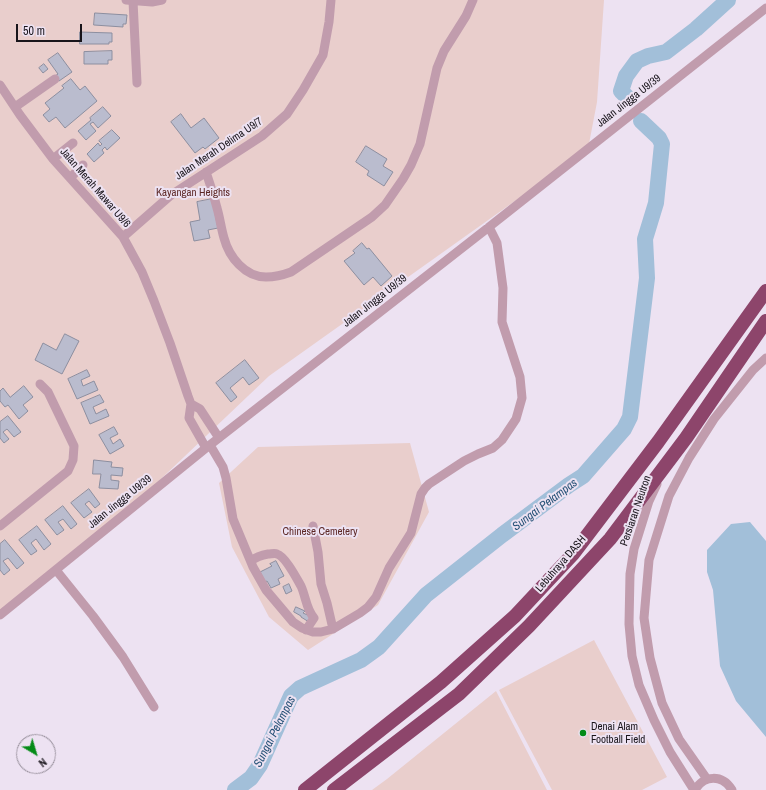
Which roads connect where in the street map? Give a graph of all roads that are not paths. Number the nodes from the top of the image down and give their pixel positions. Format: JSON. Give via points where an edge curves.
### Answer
{"nodes":[{"id":1,"x":130,"y":0,"type":"edge"},
{"id":2,"x":162,"y":0,"type":"edge"},
{"id":3,"x":331,"y":0,"type":"edge"},
{"id":4,"x":473,"y":0,"type":"edge"},
{"id":5,"x":766,"y":8,"type":"edge"},
{"id":6,"x":55,"y":79,"type":"dead end"},
{"id":7,"x":137,"y":83,"type":"dead end"},
{"id":8,"x":0,"y":85,"type":"edge"},
{"id":9,"x":15,"y":107,"type":"junction"},
{"id":10,"x":72,"y":143,"type":"dead end"},
{"id":11,"x":53,"y":159,"type":"junction"},
{"id":12,"x":83,"y":165,"type":"dead end"},
{"id":13,"x":206,"y":172,"type":"junction"},
{"id":14,"x":70,"y":178,"type":"junction"},
{"id":15,"x":489,"y":227,"type":"junction"},
{"id":16,"x":122,"y":237,"type":"junction"},
{"id":17,"x":766,"y":291,"type":"edge"},
{"id":18,"x":766,"y":322,"type":"edge"},
{"id":19,"x":766,"y":333,"type":"edge"},
{"id":20,"x":766,"y":358,"type":"edge"},
{"id":21,"x":40,"y":384,"type":"dead end"},
{"id":22,"x":190,"y":404,"type":"junction"},
{"id":23,"x":219,"y":438,"type":"junction"},
{"id":24,"x":208,"y":447,"type":"junction"},
{"id":25,"x":0,"y":526,"type":"edge"},
{"id":26,"x":313,"y":526,"type":"dead end"},
{"id":27,"x":251,"y":561,"type":"junction"},
{"id":28,"x":56,"y":570,"type":"junction"},
{"id":29,"x":0,"y":615,"type":"edge"},
{"id":30,"x":333,"y":628,"type":"junction"},
{"id":31,"x":306,"y":630,"type":"junction"},
{"id":32,"x":154,"y":707,"type":"dead end"},
{"id":33,"x":707,"y":779,"type":"junction"},
{"id":34,"x":305,"y":790,"type":"edge"},
{"id":35,"x":334,"y":790,"type":"edge"},
{"id":36,"x":694,"y":790,"type":"edge"},
{"id":37,"x":732,"y":790,"type":"edge"}],
"edges":[{"from":1,"to":2,"type":"street"},
{"from":1,"to":7,"type":"street"},
{"from":3,"to":13,"type":"street","name":"Jalan Merah Delima U9/7","via":[[323,55],[287,114],[262,136]]},
{"from":4,"to":13,"type":"street","via":[[437,68],[420,144],[404,179],[386,205],[372,217],[291,272],[266,277],[246,271],[239,265],[224,238]]},
{"from":5,"to":15,"type":"street","name":"Jalan Jingga U9/39"},
{"from":6,"to":9,"type":"street"},
{"from":8,"to":9,"type":"street","name":"Jalan Merah Mawar U9/6"},
{"from":9,"to":11,"type":"street","name":"Jalan Merah Mawar U9/6"},
{"from":10,"to":11,"type":"street"},
{"from":11,"to":14,"type":"street","name":"Jalan Merah Mawar U9/6"},
{"from":12,"to":14,"type":"street"},
{"from":13,"to":16,"type":"street","name":"Jalan Merah Delima U9/7","via":[[171,195]]},
{"from":14,"to":16,"type":"street","name":"Jalan Merah Mawar U9/6"},
{"from":15,"to":23,"type":"street","name":"Jalan Jingga U9/39"},
{"from":15,"to":30,"type":"street","via":[[497,244],[503,288],[502,322],[520,377],[522,398],[516,419],[502,440],[493,448],[464,461],[425,488],[421,494],[411,533],[389,568],[376,597],[364,610]]},
{"from":16,"to":22,"type":"street","name":"Jalan Merah Mawar U9/6","via":[[151,293]]},
{"from":17,"to":34,"type":"highway","name":"Lebuhraya DASH","via":[[658,442],[573,554],[515,616],[441,682]]},
{"from":18,"to":35,"type":"highway","name":"Lebuhraya DASH","bridge":true,"via":[[686,438],[610,539],[535,621],[459,694]]},
{"from":19,"to":36,"type":"street","name":"Persiaran Neutron","via":[[703,404],[670,454],[649,501],[634,548],[630,574],[629,624],[632,656],[639,685],[670,752]]},
{"from":20,"to":33,"type":"street","via":[[753,370],[714,419],[689,458],[669,496],[649,560],[644,618],[650,658],[662,703],[679,739]]},
{"from":21,"to":25,"type":"street","via":[[48,392],[74,446],[73,460],[68,471]]},
{"from":22,"to":23,"type":"street","via":[[200,409]]},
{"from":22,"to":24,"type":"street","name":"Jalan Merah Mawar U9/6","via":[[189,418]]},
{"from":23,"to":24,"type":"street","name":"Jalan Jingga U9/39"},
{"from":24,"to":27,"type":"street","name":"Jalan Merah Mawar U9/6","via":[[223,467],[233,519]]},
{"from":24,"to":28,"type":"street","name":"Jalan Jingga U9/39"},
{"from":26,"to":30,"type":"street","via":[[321,584]]},
{"from":27,"to":31,"type":"street","name":"Jalan Merah Mawar U9/6","via":[[272,599],[293,622]]},
{"from":27,"to":31,"type":"street","via":[[276,553],[287,562],[314,618]]},
{"from":28,"to":29,"type":"street","name":"Jalan Jingga U9/39"},
{"from":28,"to":32,"type":"street","via":[[123,657]]},
{"from":30,"to":31,"type":"street","via":[[321,632]]},
{"from":33,"to":36,"type":"street"},
{"from":33,"to":37,"type":"street","via":[[721,780]]}]}
